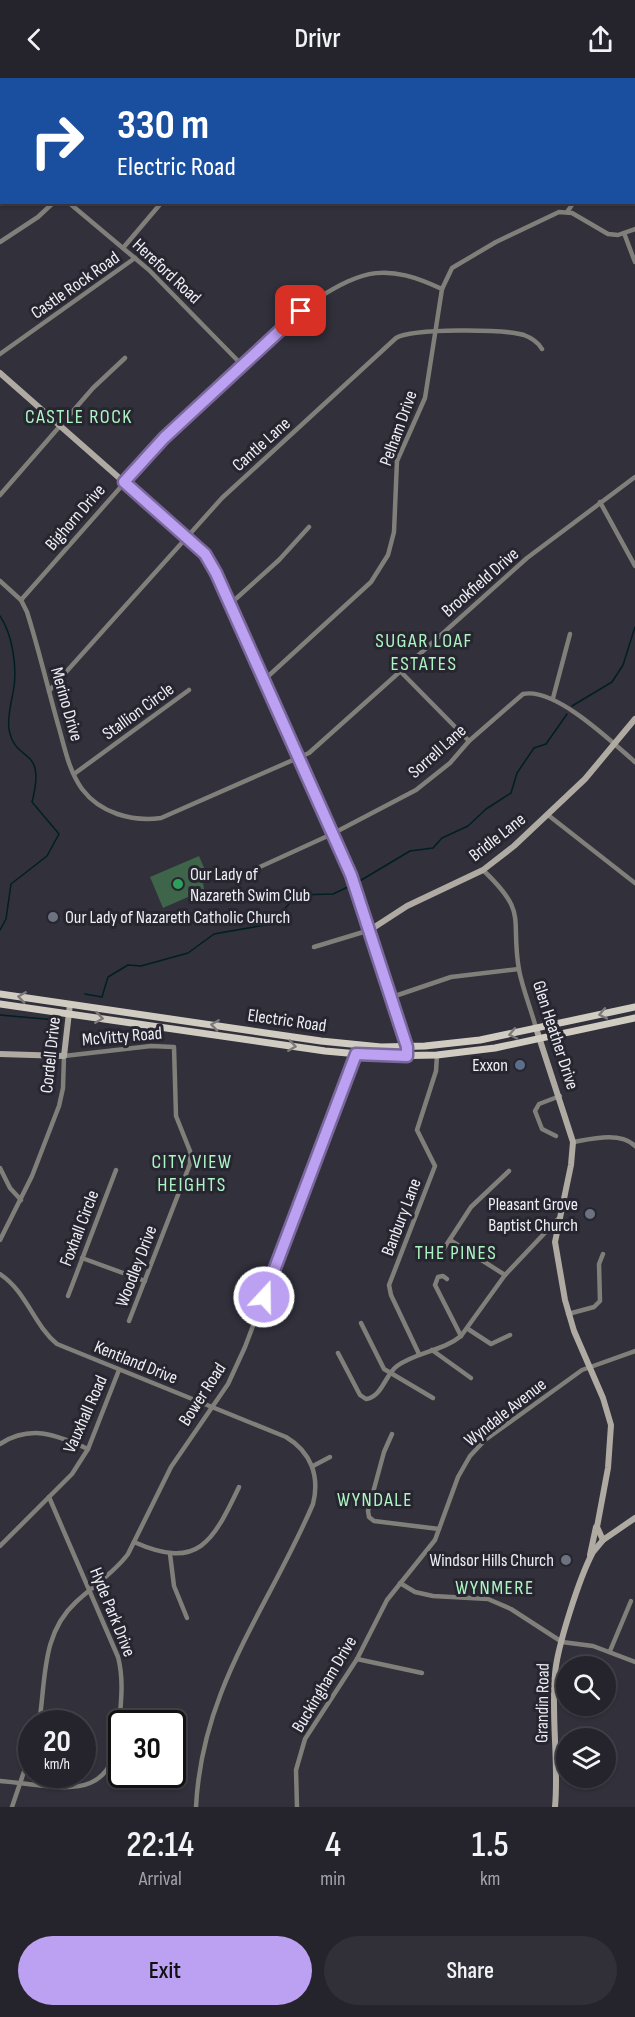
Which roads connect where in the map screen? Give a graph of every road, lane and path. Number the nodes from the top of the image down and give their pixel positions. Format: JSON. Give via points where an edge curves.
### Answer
{"nodes":[{"id":1,"x":52,"y":204,"type":"edge"},
{"id":2,"x":70,"y":204,"type":"edge"},
{"id":3,"x":160,"y":204,"type":"edge"},
{"id":4,"x":573,"y":204,"type":"edge"},
{"id":5,"x":567,"y":212,"type":"junction"},
{"id":6,"x":635,"y":229,"type":"edge"},
{"id":7,"x":624,"y":233,"type":"junction"},
{"id":8,"x":0,"y":242,"type":"edge"},
{"id":9,"x":123,"y":248,"type":"junction"},
{"id":10,"x":135,"y":258,"type":"junction"},
{"id":11,"x":635,"y":262,"type":"edge"},
{"id":12,"x":441,"y":289,"type":"junction"},
{"id":13,"x":434,"y":332,"type":"junction"},
{"id":14,"x":542,"y":349,"type":"dead end"},
{"id":15,"x":0,"y":354,"type":"edge"},
{"id":16,"x":125,"y":358,"type":"dead end"},
{"id":17,"x":242,"y":365,"type":"junction"},
{"id":18,"x":0,"y":373,"type":"edge"},
{"id":19,"x":60,"y":426,"type":"junction"},
{"id":20,"x":635,"y":477,"type":"edge"},
{"id":21,"x":124,"y":482,"type":"junction"},
{"id":22,"x":0,"y":495,"type":"edge"},
{"id":23,"x":600,"y":502,"type":"junction"},
{"id":24,"x":309,"y":527,"type":"dead end"},
{"id":25,"x":187,"y":537,"type":"junction"},
{"id":26,"x":635,"y":567,"type":"edge"},
{"id":27,"x":0,"y":581,"type":"edge"},
{"id":28,"x":21,"y":600,"type":"junction"},
{"id":29,"x":230,"y":604,"type":"junction"},
{"id":30,"x":570,"y":634,"type":"dead end"},
{"id":31,"x":400,"y":671,"type":"junction"},
{"id":32,"x":264,"y":680,"type":"junction"},
{"id":33,"x":189,"y":690,"type":"dead end"},
{"id":34,"x":49,"y":691,"type":"junction"},
{"id":35,"x":553,"y":698,"type":"junction"},
{"id":36,"x":635,"y":720,"type":"edge"},
{"id":37,"x":469,"y":741,"type":"junction"},
{"id":38,"x":615,"y":745,"type":"junction"},
{"id":39,"x":298,"y":758,"type":"junction"},
{"id":40,"x":635,"y":762,"type":"edge"},
{"id":41,"x":74,"y":774,"type":"junction"},
{"id":42,"x":548,"y":815,"type":"junction"},
{"id":43,"x":127,"y":817,"type":"joint"},
{"id":44,"x":332,"y":834,"type":"junction"},
{"id":45,"x":483,"y":870,"type":"junction"},
{"id":46,"x":240,"y":876,"type":"dead end"},
{"id":47,"x":635,"y":883,"type":"edge"},
{"id":48,"x":370,"y":930,"type":"junction"},
{"id":49,"x":314,"y":947,"type":"dead end"},
{"id":50,"x":519,"y":969,"type":"junction"},
{"id":51,"x":0,"y":994,"type":"edge"},
{"id":52,"x":392,"y":997,"type":"junction"},
{"id":53,"x":0,"y":1004,"type":"edge"},
{"id":54,"x":70,"y":1004,"type":"junction"},
{"id":55,"x":635,"y":1007,"type":"edge"},
{"id":56,"x":69,"y":1014,"type":"junction"},
{"id":57,"x":635,"y":1017,"type":"edge"},
{"id":58,"x":536,"y":1028,"type":"junction"},
{"id":59,"x":538,"y":1038,"type":"junction"},
{"id":60,"x":174,"y":1047,"type":"joint"},
{"id":61,"x":407,"y":1047,"type":"junction"},
{"id":62,"x":0,"y":1054,"type":"edge"},
{"id":63,"x":356,"y":1054,"type":"junction"},
{"id":64,"x":437,"y":1055,"type":"junction"},
{"id":65,"x":64,"y":1056,"type":"junction"},
{"id":66,"x":407,"y":1056,"type":"junction"},
{"id":67,"x":560,"y":1096,"type":"junction"},
{"id":68,"x":556,"y":1136,"type":"dead end"},
{"id":69,"x":573,"y":1142,"type":"junction"},
{"id":70,"x":635,"y":1146,"type":"edge"},
{"id":71,"x":0,"y":1168,"type":"edge"},
{"id":72,"x":116,"y":1170,"type":"dead end"},
{"id":73,"x":509,"y":1171,"type":"dead end"},
{"id":74,"x":21,"y":1200,"type":"junction"},
{"id":75,"x":558,"y":1219,"type":"junction"},
{"id":76,"x":0,"y":1240,"type":"edge"},
{"id":77,"x":450,"y":1240,"type":"junction"},
{"id":78,"x":441,"y":1253,"type":"dead end"},
{"id":79,"x":603,"y":1254,"type":"dead end"},
{"id":80,"x":82,"y":1258,"type":"junction"},
{"id":81,"x":0,"y":1274,"type":"edge"},
{"id":82,"x":506,"y":1275,"type":"junction"},
{"id":83,"x":447,"y":1279,"type":"dead end"},
{"id":84,"x":144,"y":1281,"type":"junction"},
{"id":85,"x":68,"y":1296,"type":"dead end"},
{"id":86,"x":568,"y":1314,"type":"junction"},
{"id":87,"x":129,"y":1321,"type":"dead end"},
{"id":88,"x":361,"y":1323,"type":"dead end"},
{"id":89,"x":468,"y":1329,"type":"junction"},
{"id":90,"x":510,"y":1335,"type":"dead end"},
{"id":91,"x":461,"y":1336,"type":"junction"},
{"id":92,"x":432,"y":1350,"type":"junction"},
{"id":93,"x":635,"y":1351,"type":"edge"},
{"id":94,"x":338,"y":1353,"type":"dead end"},
{"id":95,"x":419,"y":1354,"type":"junction"},
{"id":96,"x":589,"y":1367,"type":"junction"},
{"id":97,"x":119,"y":1370,"type":"junction"},
{"id":98,"x":390,"y":1373,"type":"junction"},
{"id":99,"x":471,"y":1378,"type":"dead end"},
{"id":100,"x":434,"y":1398,"type":"dead end"},
{"id":101,"x":212,"y":1407,"type":"junction"},
{"id":102,"x":392,"y":1434,"type":"dead end"},
{"id":103,"x":0,"y":1444,"type":"edge"},
{"id":104,"x":88,"y":1449,"type":"junction"},
{"id":105,"x":330,"y":1457,"type":"dead end"},
{"id":106,"x":313,"y":1466,"type":"junction"},
{"id":107,"x":239,"y":1487,"type":"dead end"},
{"id":108,"x":49,"y":1497,"type":"junction"},
{"id":109,"x":635,"y":1518,"type":"edge"},
{"id":110,"x":597,"y":1524,"type":"junction"},
{"id":111,"x":440,"y":1529,"type":"junction"},
{"id":112,"x":603,"y":1540,"type":"junction"},
{"id":113,"x":134,"y":1542,"type":"junction"},
{"id":114,"x":0,"y":1546,"type":"edge"},
{"id":115,"x":170,"y":1554,"type":"junction"},
{"id":116,"x":589,"y":1559,"type":"junction"},
{"id":117,"x":400,"y":1583,"type":"junction"},
{"id":118,"x":90,"y":1589,"type":"junction"},
{"id":119,"x":631,"y":1601,"type":"dead end"},
{"id":120,"x":187,"y":1618,"type":"dead end"},
{"id":121,"x":562,"y":1641,"type":"junction"},
{"id":122,"x":610,"y":1651,"type":"junction"},
{"id":123,"x":357,"y":1659,"type":"junction"},
{"id":124,"x":635,"y":1662,"type":"edge"},
{"id":125,"x":422,"y":1672,"type":"dead end"},
{"id":126,"x":41,"y":1710,"type":"edge"},
{"id":127,"x":0,"y":1781,"type":"edge"},
{"id":128,"x":18,"y":1782,"type":"edge"},
{"id":129,"x":96,"y":1782,"type":"edge"},
{"id":130,"x":18,"y":1788,"type":"edge"},
{"id":131,"x":12,"y":1807,"type":"edge"},
{"id":132,"x":196,"y":1807,"type":"edge"},
{"id":133,"x":297,"y":1807,"type":"edge"},
{"id":134,"x":555,"y":1807,"type":"edge"}],
"edges":[{"from":1,"to":8,"type":"street"},
{"from":2,"to":9,"type":"street","name":"Hereford Road"},
{"from":3,"to":9,"type":"street","name":"Castle Rock Road"},
{"from":4,"to":5,"type":"street"},
{"from":5,"to":7,"type":"street","via":[[608,234]]},
{"from":5,"to":12,"type":"street","name":"Pelham Drive","via":[[550,214],[460,261],[448,273]]},
{"from":6,"to":7,"type":"street"},
{"from":7,"to":11,"type":"street"},
{"from":9,"to":10,"type":"street","name":"Hereford Road"},
{"from":10,"to":15,"type":"street","name":"Castle Rock Road"},
{"from":10,"to":17,"type":"street","name":"Hereford Road"},
{"from":12,"to":13,"type":"street","name":"Pelham Drive"},
{"from":12,"to":17,"type":"street","name":"Bighorn Drive","via":[[402,276],[361,274],[315,300]]},
{"from":13,"to":14,"type":"street","name":"Cantle Lane","via":[[516,334],[530,338]]},
{"from":13,"to":25,"type":"street","name":"Cantle Lane","via":[[412,332],[396,338],[222,498]]},
{"from":13,"to":32,"type":"street","name":"Pelham Drive","via":[[425,398],[397,461],[394,532],[383,565],[371,582]]},
{"from":16,"to":19,"type":"street"},
{"from":17,"to":21,"type":"street","name":"Bighorn Drive","via":[[164,438]]},
{"from":18,"to":19,"type":"street"},
{"from":19,"to":21,"type":"street"},
{"from":19,"to":22,"type":"street"},
{"from":20,"to":23,"type":"street","name":"Brookfield Drive"},
{"from":21,"to":25,"type":"street"},
{"from":21,"to":28,"type":"street","name":"Bighorn Drive"},
{"from":23,"to":26,"type":"street"},
{"from":23,"to":31,"type":"street","name":"Brookfield Drive","via":[[527,558]]},
{"from":24,"to":29,"type":"street"},
{"from":25,"to":29,"type":"street","via":[[209,560]]},
{"from":25,"to":34,"type":"street","name":"Cantle Lane"},
{"from":27,"to":28,"type":"street","name":"Merino Drive"},
{"from":28,"to":34,"type":"street","name":"Merino Drive"},
{"from":29,"to":32,"type":"street"},
{"from":30,"to":35,"type":"street"},
{"from":31,"to":37,"type":"street"},
{"from":31,"to":39,"type":"street","name":"Brookfield Drive","via":[[319,745]]},
{"from":32,"to":39,"type":"street"},
{"from":33,"to":41,"type":"street","name":"Stallion Circle"},
{"from":34,"to":41,"type":"street","name":"Merino Drive"},
{"from":35,"to":37,"type":"street","name":"Sorrell Lane","via":[[531,692],[523,694]]},
{"from":35,"to":38,"type":"street","name":"Sorrell Lane"},
{"from":36,"to":38,"type":"street","name":"Bridle Lane"},
{"from":37,"to":44,"type":"street","name":"Sorrell Lane","via":[[450,763],[416,789]]},
{"from":38,"to":40,"type":"street","name":"Sorrell Lane"},
{"from":38,"to":42,"type":"street","name":"Bridle Lane"},
{"from":39,"to":43,"type":"street","name":"Brookfield Drive","via":[[170,815]]},
{"from":39,"to":44,"type":"street"},
{"from":41,"to":43,"type":"street","name":"Merino Drive","via":[[82,790],[97,803]]},
{"from":42,"to":45,"type":"street","name":"Bridle Lane"},
{"from":42,"to":47,"type":"street"},
{"from":44,"to":46,"type":"street","name":"Sorrell Lane"},
{"from":44,"to":48,"type":"street"},
{"from":45,"to":48,"type":"street","name":"Bridle Lane","via":[[414,903]]},
{"from":45,"to":50,"type":"street","name":"Glen Heather Drive","via":[[504,889],[513,904]]},
{"from":48,"to":49,"type":"street","name":"Bridle Lane"},
{"from":48,"to":52,"type":"street"},
{"from":50,"to":52,"type":"street","via":[[451,977]]},
{"from":50,"to":58,"type":"street","name":"Glen Heather Drive"},
{"from":54,"to":51,"type":"main road","name":"Electric Road","one_way":true},
{"from":52,"to":61,"type":"street"},
{"from":53,"to":56,"type":"main road","name":"Electric Road"},
{"from":54,"to":56,"type":"street","name":"Cordell Drive"},
{"from":61,"to":54,"type":"main road","name":"Electric Road","one_way":true,"via":[[342,1043]]},
{"from":55,"to":58,"type":"main road","name":"Electric Road","one_way":true},
{"from":56,"to":63,"type":"main road","name":"Electric Road","one_way":true},
{"from":56,"to":65,"type":"street","name":"Cordell Drive"},
{"from":57,"to":59,"type":"main road","name":"Electric Road"},
{"from":58,"to":59,"type":"street","name":"Glen Heather Drive"},
{"from":58,"to":61,"type":"main road","name":"Electric Road","one_way":true,"via":[[470,1041]]},
{"from":59,"to":64,"type":"main road","name":"Electric Road"},
{"from":59,"to":67,"type":"street","name":"Glen Heather Drive"},
{"from":60,"to":65,"type":"street","name":"McVitty Road"},
{"from":60,"to":84,"type":"street","name":"Woodley Drive","via":[[176,1116],[190,1151],[190,1164]]},
{"from":61,"to":66,"type":"street"},
{"from":62,"to":65,"type":"street","name":"McVitty Road"},
{"from":63,"to":66,"type":"main road","name":"Electric Road"},
{"from":63,"to":101,"type":"street","name":"Bower Road","via":[[245,1347]]},
{"from":64,"to":66,"type":"main road","name":"Electric Road"},
{"from":64,"to":95,"type":"street","name":"Banbury Lane","via":[[435,1078],[417,1130],[435,1166],[390,1285]]},
{"from":65,"to":74,"type":"street","name":"Cordell Drive","via":[[59,1106]]},
{"from":67,"to":68,"type":"street","via":[[539,1104],[535,1111],[542,1129]]},
{"from":67,"to":69,"type":"street","name":"Glen Heather Drive"},
{"from":69,"to":70,"type":"street","via":[[624,1139]]},
{"from":69,"to":75,"type":"street","name":"Glen Heather Drive"},
{"from":71,"to":74,"type":"street"},
{"from":72,"to":80,"type":"street","name":"Foxhall Circle"},
{"from":73,"to":77,"type":"street","via":[[478,1199]]},
{"from":74,"to":76,"type":"street","name":"Cordell Drive"},
{"from":75,"to":82,"type":"street"},
{"from":75,"to":86,"type":"street","name":"Glen Heather Drive","via":[[556,1251]]},
{"from":77,"to":78,"type":"street"},
{"from":77,"to":82,"type":"street"},
{"from":79,"to":86,"type":"street","via":[[599,1264],[600,1301],[594,1307]]},
{"from":80,"to":84,"type":"street"},
{"from":80,"to":85,"type":"street","name":"Foxhall Circle"},
{"from":81,"to":97,"type":"street","name":"Kentland Drive","via":[[22,1293],[40,1325],[57,1344]]},
{"from":82,"to":89,"type":"street"},
{"from":83,"to":91,"type":"street","via":[[438,1277],[435,1285]]},
{"from":84,"to":87,"type":"street","name":"Woodley Drive"},
{"from":86,"to":96,"type":"street","name":"Glen Heather Drive"},
{"from":88,"to":98,"type":"street","via":[[381,1364]]},
{"from":89,"to":90,"type":"street","via":[[491,1344]]},
{"from":89,"to":91,"type":"street"},
{"from":91,"to":92,"type":"street"},
{"from":92,"to":95,"type":"street"},
{"from":92,"to":99,"type":"street"},
{"from":93,"to":96,"type":"street","name":"Wyndale Avenue"},
{"from":94,"to":98,"type":"street","via":[[360,1395],[366,1399],[377,1394]]},
{"from":95,"to":98,"type":"street"},
{"from":96,"to":110,"type":"street","name":"Glen Heather Drive","via":[[611,1425],[608,1468]]},
{"from":96,"to":111,"type":"street","name":"Wyndale Avenue","via":[[485,1440],[470,1456],[458,1477]]},
{"from":97,"to":101,"type":"street","name":"Kentland Drive"},
{"from":97,"to":104,"type":"street","name":"Vauxhall Road"},
{"from":98,"to":100,"type":"street"},
{"from":101,"to":106,"type":"street","name":"Kentland Drive","via":[[293,1441]]},
{"from":101,"to":113,"type":"street","name":"Bower Road","via":[[175,1461]]},
{"from":102,"to":111,"type":"street","via":[[369,1517],[374,1521]]},
{"from":103,"to":104,"type":"street","via":[[23,1433],[42,1432]]},
{"from":104,"to":108,"type":"street","name":"Vauxhall Road","via":[[72,1474]]},
{"from":105,"to":106,"type":"street"},
{"from":106,"to":132,"type":"street","via":[[313,1504],[219,1694],[204,1748]]},
{"from":107,"to":115,"type":"street","via":[[209,1540],[191,1551]]},
{"from":108,"to":114,"type":"street","name":"Vauxhall Road"},
{"from":108,"to":118,"type":"street","name":"Hyde Park Drive"},
{"from":109,"to":112,"type":"street"},
{"from":110,"to":112,"type":"street"},
{"from":110,"to":116,"type":"street","name":"Glen Heather Drive"},
{"from":111,"to":117,"type":"street","name":"Wyndale Avenue"},
{"from":112,"to":116,"type":"street"},
{"from":113,"to":115,"type":"street"},
{"from":113,"to":118,"type":"street","name":"Bower Road","via":[[117,1567]]},
{"from":115,"to":120,"type":"street","via":[[174,1586]]},
{"from":116,"to":121,"type":"street","name":"Grandin Road"},
{"from":117,"to":121,"type":"street","via":[[433,1596],[488,1599]]},
{"from":117,"to":123,"type":"street","name":"Buckingham Drive","via":[[380,1610]]},
{"from":118,"to":126,"type":"street","name":"Bower Road","via":[[65,1612],[51,1636]]},
{"from":118,"to":129,"type":"street","name":"Hyde Park Drive","via":[[121,1666],[118,1743],[113,1762]]},
{"from":119,"to":122,"type":"street"},
{"from":121,"to":122,"type":"street"},
{"from":121,"to":134,"type":"street","name":"Grandin Road","via":[[554,1683]]},
{"from":122,"to":124,"type":"street"},
{"from":123,"to":125,"type":"street"},
{"from":123,"to":133,"type":"street","name":"Buckingham Drive","via":[[301,1750],[296,1770]]},
{"from":127,"to":128,"type":"street","name":"Hyde Park Drive"},
{"from":130,"to":131,"type":"street"}]}
